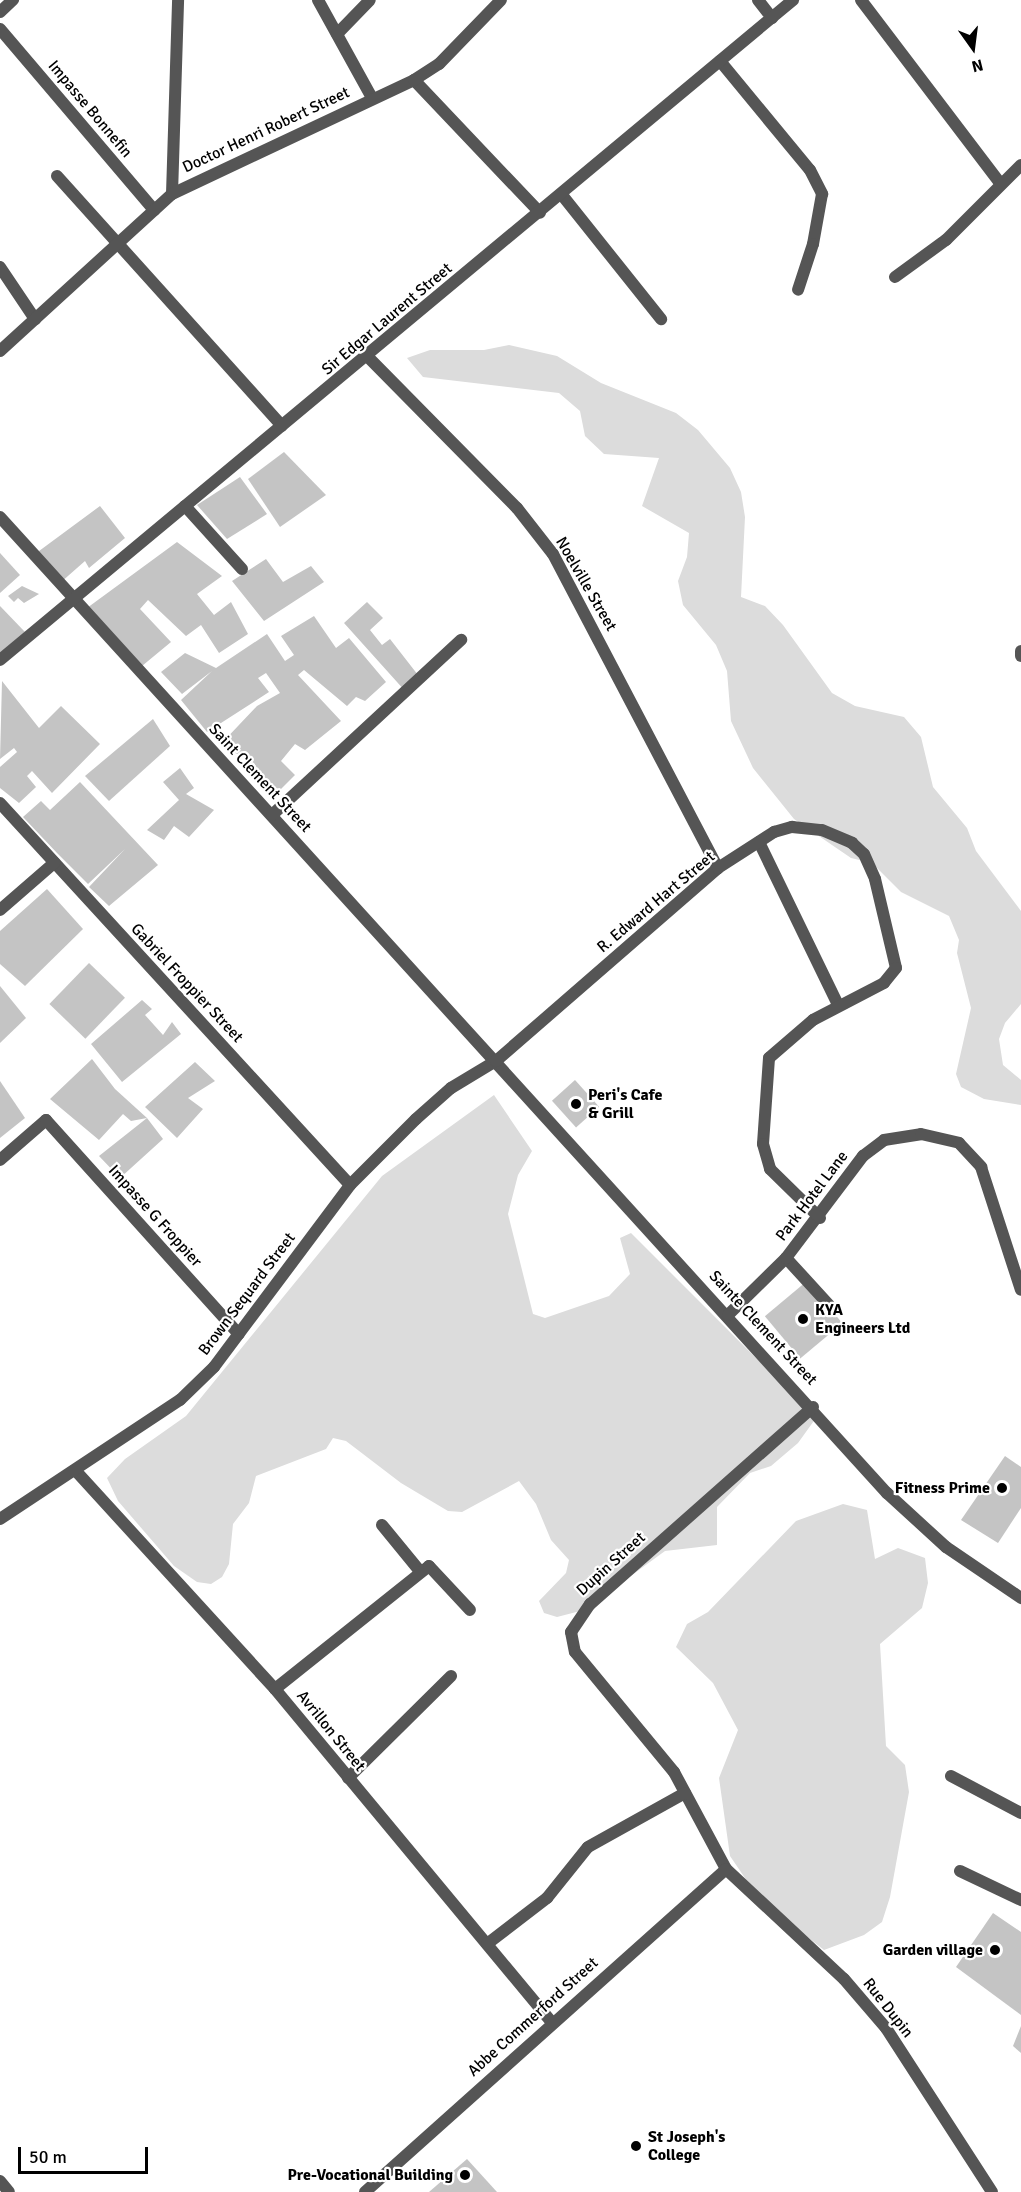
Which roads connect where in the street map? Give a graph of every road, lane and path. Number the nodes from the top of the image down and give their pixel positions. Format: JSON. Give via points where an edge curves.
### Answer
{"nodes":[{"id":1,"x":13,"y":0,"type":"edge"},
{"id":2,"x":178,"y":0,"type":"edge"},
{"id":3,"x":318,"y":0,"type":"edge"},
{"id":4,"x":370,"y":0,"type":"edge"},
{"id":5,"x":501,"y":0,"type":"edge"},
{"id":6,"x":758,"y":0,"type":"edge"},
{"id":7,"x":793,"y":0,"type":"edge"},
{"id":8,"x":861,"y":0,"type":"edge"},
{"id":9,"x":0,"y":12,"type":"edge"},
{"id":10,"x":772,"y":18,"type":"junction"},
{"id":11,"x":0,"y":28,"type":"edge"},
{"id":12,"x":337,"y":34,"type":"junction"},
{"id":13,"x":720,"y":61,"type":"junction"},
{"id":14,"x":414,"y":80,"type":"junction"},
{"id":15,"x":372,"y":98,"type":"junction"},
{"id":16,"x":1021,"y":165,"type":"edge"},
{"id":17,"x":57,"y":176,"type":"dead end"},
{"id":18,"x":1000,"y":183,"type":"junction"},
{"id":19,"x":172,"y":194,"type":"junction"},
{"id":20,"x":561,"y":195,"type":"junction"},
{"id":21,"x":154,"y":210,"type":"junction"},
{"id":22,"x":540,"y":213,"type":"junction"},
{"id":23,"x":116,"y":242,"type":"junction"},
{"id":24,"x":0,"y":267,"type":"edge"},
{"id":25,"x":895,"y":277,"type":"dead end"},
{"id":26,"x":798,"y":290,"type":"dead end"},
{"id":27,"x":35,"y":319,"type":"junction"},
{"id":28,"x":662,"y":319,"type":"dead end"},
{"id":29,"x":0,"y":351,"type":"edge"},
{"id":30,"x":368,"y":357,"type":"junction"},
{"id":31,"x":282,"y":426,"type":"junction"},
{"id":32,"x":185,"y":506,"type":"junction"},
{"id":33,"x":0,"y":517,"type":"edge"},
{"id":34,"x":242,"y":569,"type":"dead end"},
{"id":35,"x":70,"y":599,"type":"junction"},
{"id":36,"x":461,"y":640,"type":"dead end"},
{"id":37,"x":1021,"y":651,"type":"edge"},
{"id":38,"x":1021,"y":656,"type":"edge"},
{"id":39,"x":0,"y":660,"type":"edge"},
{"id":40,"x":0,"y":803,"type":"edge"},
{"id":41,"x":272,"y":815,"type":"junction"},
{"id":42,"x":759,"y":842,"type":"junction"},
{"id":43,"x":54,"y":863,"type":"junction"},
{"id":44,"x":718,"y":868,"type":"junction"},
{"id":45,"x":0,"y":910,"type":"edge"},
{"id":46,"x":838,"y":1005,"type":"junction"},
{"id":47,"x":496,"y":1061,"type":"junction"},
{"id":48,"x":0,"y":1160,"type":"edge"},
{"id":49,"x":350,"y":1185,"type":"junction"},
{"id":50,"x":820,"y":1218,"type":"junction"},
{"id":51,"x":786,"y":1258,"type":"junction"},
{"id":52,"x":1021,"y":1290,"type":"edge"},
{"id":53,"x":828,"y":1305,"type":"dead end"},
{"id":54,"x":728,"y":1315,"type":"junction"},
{"id":55,"x":239,"y":1334,"type":"junction"},
{"id":56,"x":813,"y":1407,"type":"junction"},
{"id":57,"x":75,"y":1470,"type":"junction"},
{"id":58,"x":0,"y":1519,"type":"edge"},
{"id":59,"x":382,"y":1525,"type":"dead end"},
{"id":60,"x":419,"y":1570,"type":"junction"},
{"id":61,"x":1021,"y":1598,"type":"edge"},
{"id":62,"x":470,"y":1610,"type":"dead end"},
{"id":63,"x":451,"y":1676,"type":"dead end"},
{"id":64,"x":275,"y":1689,"type":"junction"},
{"id":65,"x":951,"y":1776,"type":"dead end"},
{"id":66,"x":348,"y":1778,"type":"junction"},
{"id":67,"x":685,"y":1793,"type":"junction"},
{"id":68,"x":1021,"y":1813,"type":"edge"},
{"id":69,"x":726,"y":1869,"type":"junction"},
{"id":70,"x":960,"y":1871,"type":"dead end"},
{"id":71,"x":1021,"y":1900,"type":"edge"},
{"id":72,"x":487,"y":1944,"type":"junction"},
{"id":73,"x":551,"y":2021,"type":"junction"},
{"id":74,"x":0,"y":2181,"type":"edge"},
{"id":75,"x":9,"y":2192,"type":"edge"},
{"id":76,"x":365,"y":2192,"type":"edge"},
{"id":77,"x":992,"y":2192,"type":"edge"}],
"edges":[{"from":1,"to":9,"type":"street"},
{"from":2,"to":19,"type":"street"},
{"from":3,"to":12,"type":"street"},
{"from":4,"to":12,"type":"street"},
{"from":5,"to":14,"type":"street","name":"Doctor Henri Robert Street","via":[[439,64]]},
{"from":6,"to":10,"type":"street"},
{"from":7,"to":10,"type":"street","name":"Sir Edgar Laurent Street"},
{"from":8,"to":18,"type":"street"},
{"from":10,"to":13,"type":"street","name":"Sir Edgar Laurent Street"},
{"from":11,"to":21,"type":"street","name":"Impasse Bonnefin"},
{"from":12,"to":15,"type":"street"},
{"from":13,"to":20,"type":"street","name":"Sir Edgar Laurent Street"},
{"from":13,"to":26,"type":"street","via":[[810,170],[822,194],[813,244]]},
{"from":14,"to":15,"type":"street","name":"Doctor Henri Robert Street"},
{"from":14,"to":22,"type":"street"},
{"from":15,"to":19,"type":"street","name":"Doctor Henri Robert Street"},
{"from":16,"to":18,"type":"street"},
{"from":17,"to":23,"type":"street"},
{"from":18,"to":25,"type":"street","via":[[946,240]]},
{"from":19,"to":21,"type":"street","name":"Doctor Henri Robert Street"},
{"from":20,"to":22,"type":"street","name":"Sir Edgar Laurent Street"},
{"from":20,"to":28,"type":"street"},
{"from":21,"to":23,"type":"street","name":"Doctor Henri Robert Street"},
{"from":22,"to":30,"type":"street","name":"Sir Edgar Laurent Street"},
{"from":23,"to":27,"type":"street","name":"Doctor Henri Robert Street"},
{"from":23,"to":31,"type":"street"},
{"from":24,"to":27,"type":"street"},
{"from":27,"to":29,"type":"street","name":"Doctor Henri Robert Street"},
{"from":30,"to":31,"type":"street","name":"Sir Edgar Laurent Street"},
{"from":30,"to":44,"type":"street","name":"Noelville Street","via":[[517,508],[553,554]]},
{"from":31,"to":32,"type":"street","name":"Sir Edgar Laurent Street"},
{"from":32,"to":34,"type":"street"},
{"from":32,"to":35,"type":"street","name":"Sir Edgar Laurent Street"},
{"from":33,"to":35,"type":"street","name":"Saint Clement Street"},
{"from":35,"to":39,"type":"street","name":"Sir Edgar Laurent Street"},
{"from":35,"to":41,"type":"street","name":"Saint Clement Street"},
{"from":36,"to":41,"type":"street"},
{"from":37,"to":38,"type":"street"},
{"from":40,"to":43,"type":"street","name":"Gabriel Froppier Street"},
{"from":41,"to":47,"type":"street","name":"Saint Clement Street"},
{"from":42,"to":44,"type":"street","name":"R. Edward Hart Street"},
{"from":42,"to":46,"type":"street"},
{"from":42,"to":46,"type":"street","name":"R. Edward Hart Street","via":[[792,827],[822,830],[852,843],[864,854],[875,879],[896,968],[884,983]]},
{"from":43,"to":45,"type":"street"},
{"from":43,"to":49,"type":"street","name":"Gabriel Froppier Street"},
{"from":44,"to":47,"type":"street","name":"R. Edward Hart Street"},
{"from":46,"to":50,"type":"street","via":[[780,1045],[769,1059],[764,1088],[763,1144],[770,1169]]},
{"from":47,"to":49,"type":"street","name":"Brown Sequard Street","via":[[452,1088]]},
{"from":47,"to":54,"type":"street","name":"Sainte Clement Street"},
{"from":48,"to":55,"type":"street","name":"Impasse G Froppier","via":[[46,1120]]},
{"from":49,"to":55,"type":"street","name":"Brown Sequard Street"},
{"from":50,"to":51,"type":"street","name":"Park Hotel Lane"},
{"from":50,"to":52,"type":"street","name":"Park Hotel Lane","via":[[844,1175],[884,1140],[921,1134],[959,1143],[981,1167]]},
{"from":51,"to":53,"type":"street"},
{"from":51,"to":54,"type":"street","name":"Park Hotel Lane"},
{"from":54,"to":56,"type":"street","name":"Sainte Clement Street"},
{"from":55,"to":57,"type":"street","name":"Brown Sequard Street","via":[[180,1400]]},
{"from":56,"to":61,"type":"street","name":"Sainte Clement Street","via":[[912,1518]]},
{"from":56,"to":67,"type":"street","name":"Dupin Street","via":[[590,1604],[571,1632],[575,1652],[630,1714]]},
{"from":57,"to":58,"type":"street","name":"Brown Sequard Street"},
{"from":57,"to":64,"type":"street","name":"Avrillon Street"},
{"from":59,"to":60,"type":"street"},
{"from":60,"to":62,"type":"street","via":[[429,1566]]},
{"from":60,"to":64,"type":"street"},
{"from":63,"to":66,"type":"street"},
{"from":64,"to":66,"type":"street","name":"Avrillon Street"},
{"from":65,"to":68,"type":"street"},
{"from":66,"to":72,"type":"street","name":"Avrillon Street"},
{"from":67,"to":69,"type":"street","name":"Dupin Street"},
{"from":67,"to":72,"type":"street","via":[[588,1847],[548,1898]]},
{"from":69,"to":73,"type":"street","name":"Abbe Commerford Street"},
{"from":69,"to":77,"type":"street","name":"Rue Dupin","via":[[864,2000]]},
{"from":70,"to":71,"type":"street"},
{"from":72,"to":73,"type":"street","name":"Avrillon Street"},
{"from":73,"to":76,"type":"street","name":"Abbe Commerford Street"},
{"from":74,"to":75,"type":"street"}]}
